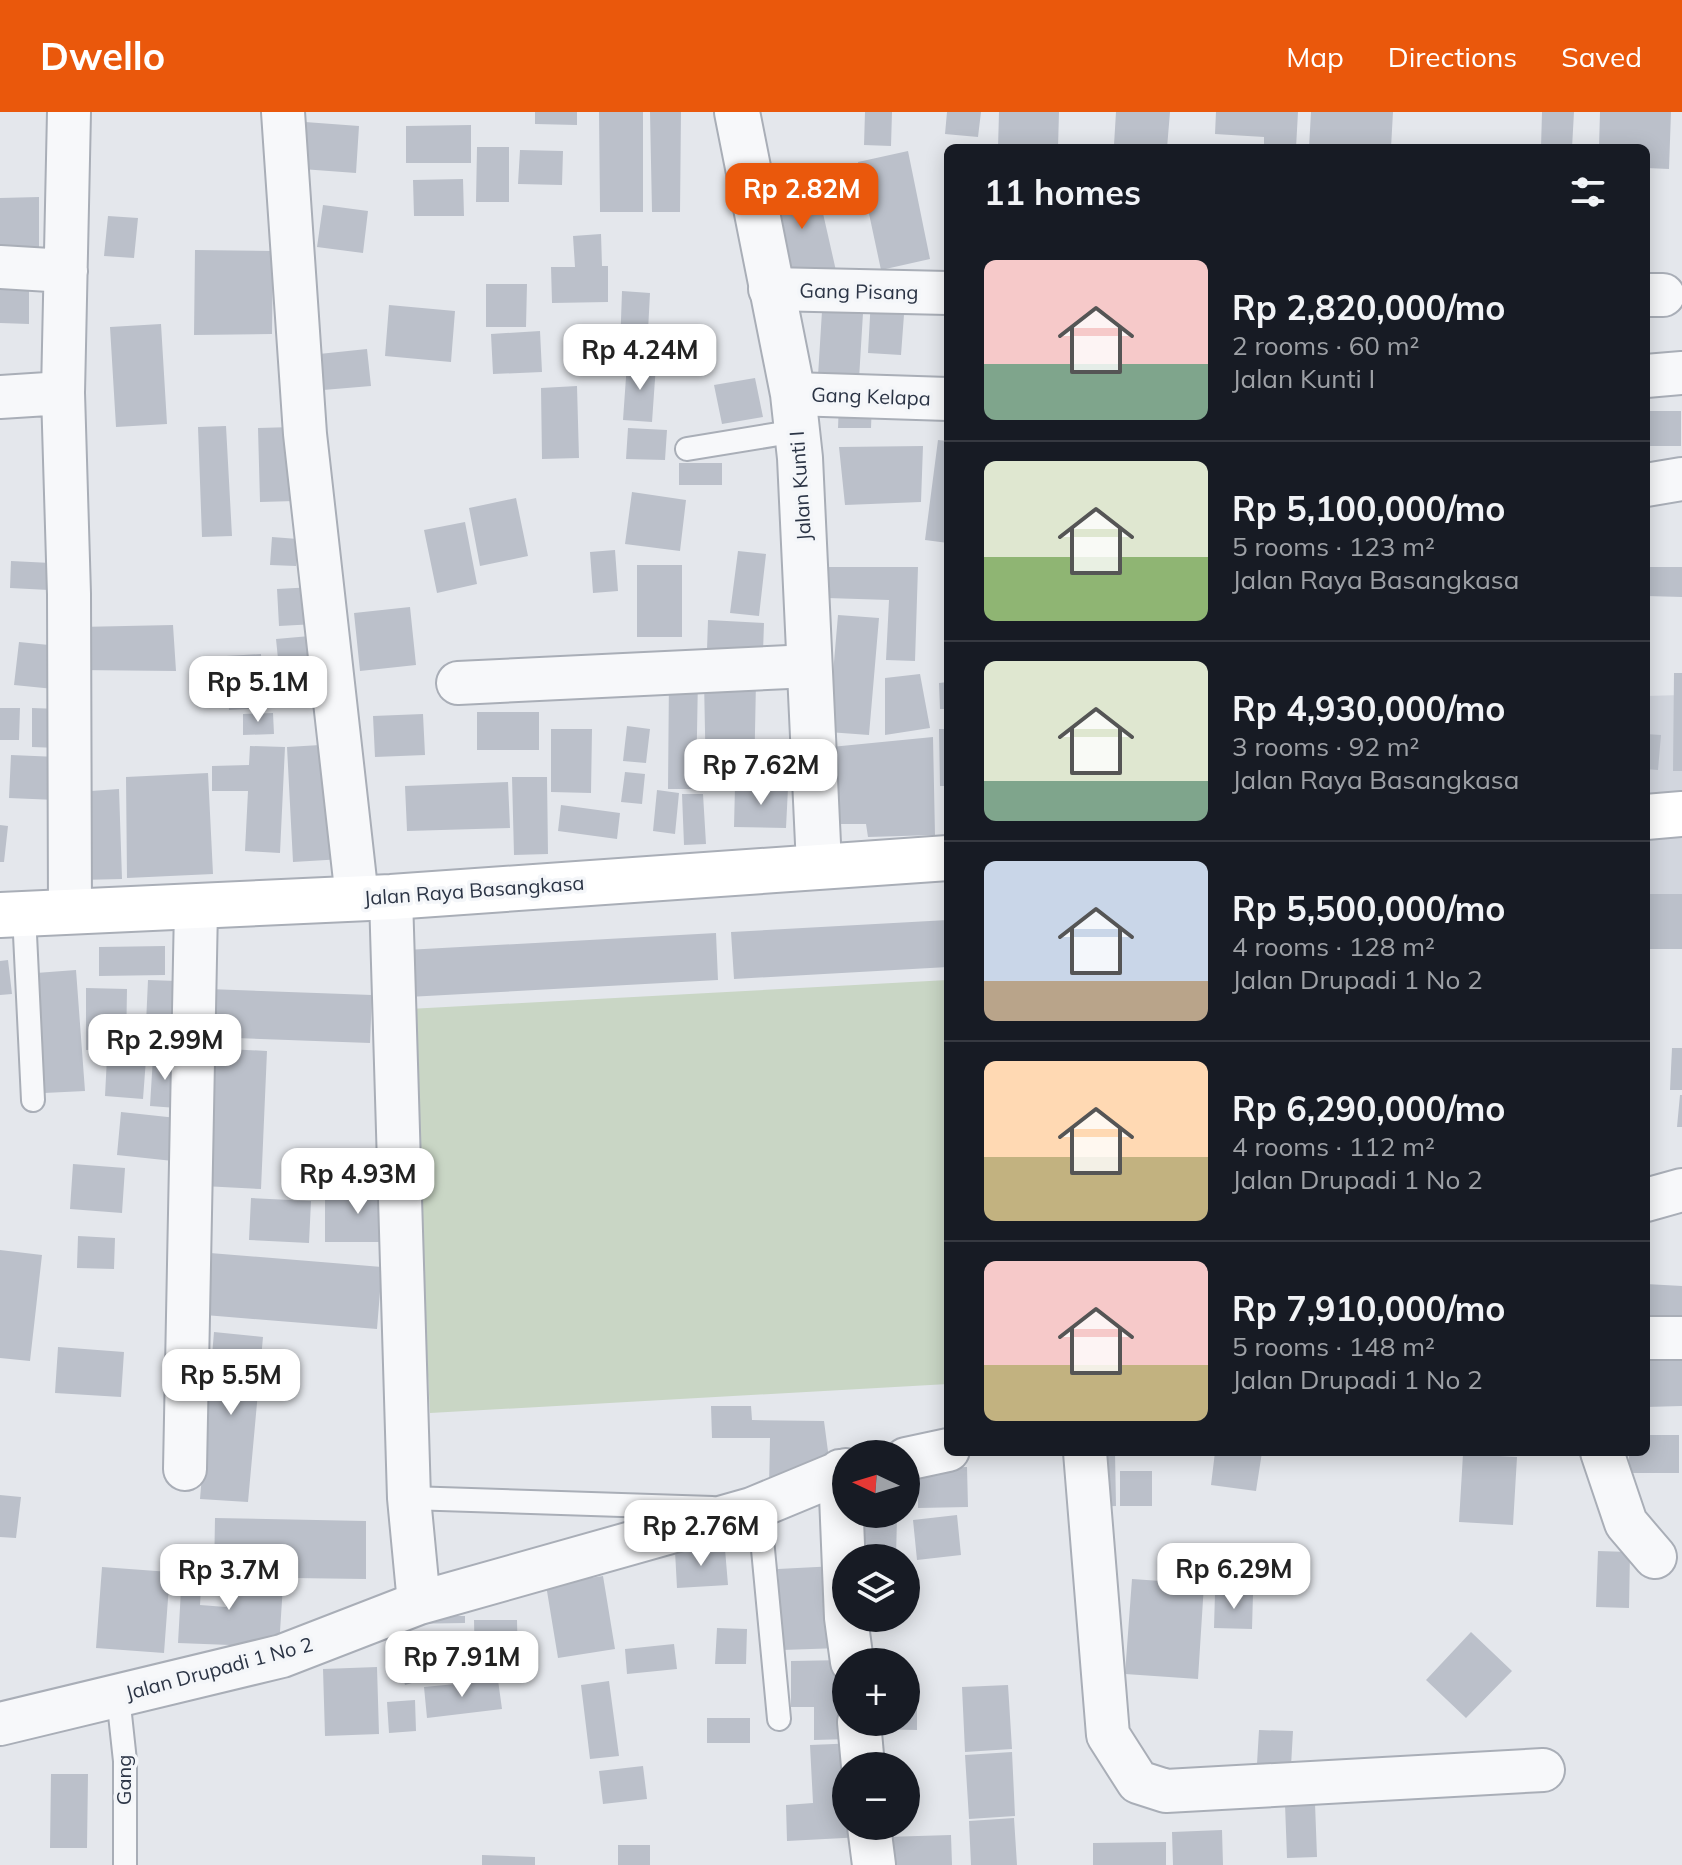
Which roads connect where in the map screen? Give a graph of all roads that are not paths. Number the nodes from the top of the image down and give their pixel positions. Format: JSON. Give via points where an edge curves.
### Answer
{"nodes":[{"id":1,"x":69,"y":112,"type":"edge"},
{"id":2,"x":283,"y":112,"type":"edge"},
{"id":3,"x":737,"y":112,"type":"edge"},
{"id":4,"x":0,"y":267,"type":"edge"},
{"id":5,"x":66,"y":271,"type":"junction"},
{"id":6,"x":770,"y":289,"type":"junction"},
{"id":7,"x":944,"y":293,"type":"edge"},
{"id":8,"x":1682,"y":373,"type":"edge"},
{"id":9,"x":1650,"y":376,"type":"edge"},
{"id":10,"x":63,"y":393,"type":"junction"},
{"id":11,"x":0,"y":397,"type":"edge"},
{"id":12,"x":944,"y":399,"type":"edge"},
{"id":13,"x":795,"y":412,"type":"junction"},
{"id":14,"x":687,"y":449,"type":"dead end"},
{"id":15,"x":1682,"y":479,"type":"edge"},
{"id":16,"x":1650,"y":484,"type":"edge"},
{"id":17,"x":810,"y":666,"type":"junction"},
{"id":18,"x":458,"y":683,"type":"dead end"},
{"id":19,"x":1682,"y":814,"type":"edge"},
{"id":20,"x":1650,"y":817,"type":"edge"},
{"id":21,"x":944,"y":858,"type":"edge"},
{"id":22,"x":819,"y":865,"type":"junction"},
{"id":23,"x":374,"y":898,"type":"junction"},
{"id":24,"x":196,"y":908,"type":"junction"},
{"id":25,"x":70,"y":912,"type":"junction"},
{"id":26,"x":12,"y":914,"type":"edge"},
{"id":27,"x":33,"y":1100,"type":"dead end"},
{"id":28,"x":1682,"y":1190,"type":"edge"},
{"id":29,"x":1650,"y":1199,"type":"edge"},
{"id":30,"x":1650,"y":1338,"type":"edge"},
{"id":31,"x":1682,"y":1338,"type":"edge"},
{"id":32,"x":944,"y":1451,"type":"edge"},
{"id":33,"x":920,"y":1456,"type":"edge"},
{"id":34,"x":1085,"y":1456,"type":"edge"},
{"id":35,"x":1603,"y":1456,"type":"edge"},
{"id":36,"x":185,"y":1469,"type":"dead end"},
{"id":37,"x":832,"y":1476,"type":"edge"},
{"id":38,"x":409,"y":1498,"type":"junction"},
{"id":39,"x":755,"y":1508,"type":"junction"},
{"id":40,"x":1655,"y":1557,"type":"dead end"},
{"id":41,"x":419,"y":1603,"type":"junction"},
{"id":42,"x":118,"y":1696,"type":"junction"},
{"id":43,"x":779,"y":1719,"type":"dead end"},
{"id":44,"x":0,"y":1724,"type":"edge"},
{"id":45,"x":1543,"y":1770,"type":"dead end"},
{"id":46,"x":871,"y":1840,"type":"edge"},
{"id":47,"x":125,"y":1865,"type":"edge"},
{"id":48,"x":874,"y":1865,"type":"edge"}],
"edges":[{"from":1,"to":5,"type":"street"},
{"from":2,"to":23,"type":"street","via":[[305,434]]},
{"from":3,"to":6,"type":"street","name":"Jalan Kunti I"},
{"from":4,"to":5,"type":"street"},
{"from":5,"to":10,"type":"street"},
{"from":6,"to":7,"type":"street","name":"Gang Pisang"},
{"from":6,"to":13,"type":"street","name":"Jalan Kunti I"},
{"from":8,"to":9,"type":"street"},
{"from":10,"to":11,"type":"street"},
{"from":10,"to":25,"type":"street"},
{"from":12,"to":13,"type":"street","name":"Gang Kelapa"},
{"from":13,"to":14,"type":"lane"},
{"from":13,"to":17,"type":"street","name":"Jalan Kunti I"},
{"from":15,"to":16,"type":"street"},
{"from":17,"to":18,"type":"street"},
{"from":17,"to":22,"type":"street","name":"Jalan Kunti I"},
{"from":19,"to":20,"type":"main road"},
{"from":21,"to":22,"type":"main road","name":"Jalan Raya Basangkasa"},
{"from":22,"to":23,"type":"main road","name":"Jalan Raya Basangkasa"},
{"from":23,"to":24,"type":"main road","name":"Jalan Raya Basangkasa"},
{"from":23,"to":38,"type":"street"},
{"from":24,"to":25,"type":"main road","name":"Jalan Raya Basangkasa"},
{"from":24,"to":36,"type":"street"},
{"from":25,"to":26,"type":"main road","name":"Jalan Raya Basangkasa"},
{"from":26,"to":27,"type":"lane"},
{"from":28,"to":29,"type":"street"},
{"from":30,"to":31,"type":"street"},
{"from":32,"to":33,"type":"street"},
{"from":34,"to":45,"type":"street","via":[[1108,1735],[1138,1782],[1166,1791]]},
{"from":35,"to":40,"type":"street","via":[[1626,1523]]},
{"from":37,"to":39,"type":"street","name":"Jalan Drupadi 1 No 2"},
{"from":38,"to":39,"type":"lane"},
{"from":38,"to":41,"type":"street"},
{"from":39,"to":41,"type":"street","name":"Jalan Drupadi 1 No 2"},
{"from":39,"to":43,"type":"lane"},
{"from":41,"to":42,"type":"street","name":"Jalan Drupadi 1 No 2","via":[[282,1656]]},
{"from":42,"to":44,"type":"street","name":"Jalan Drupadi 1 No 2"},
{"from":42,"to":47,"type":"lane","name":"Gang","via":[[125,1761]]},
{"from":46,"to":48,"type":"street"}]}
